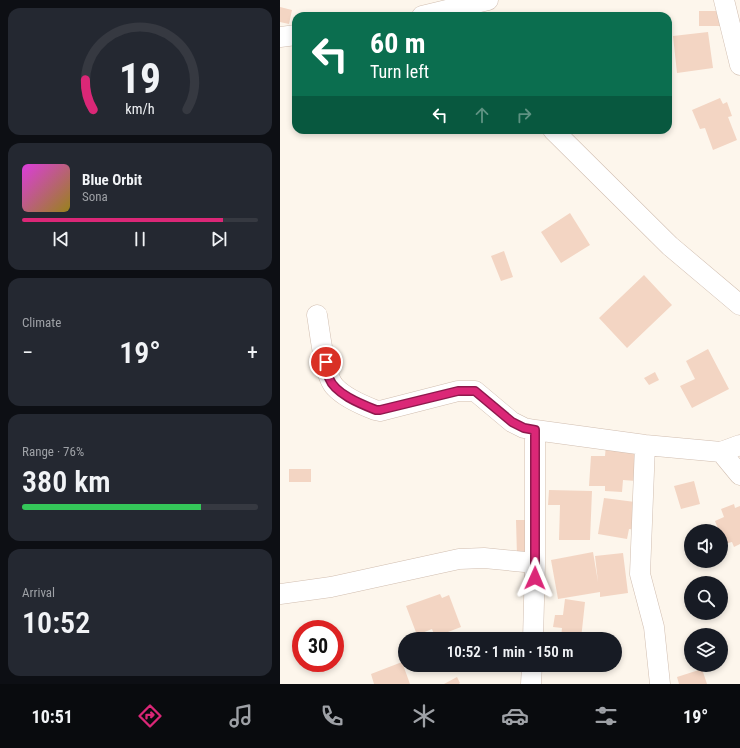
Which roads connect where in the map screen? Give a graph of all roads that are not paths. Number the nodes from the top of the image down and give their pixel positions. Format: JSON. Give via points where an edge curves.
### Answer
{"nodes":[{"id":1,"x":488,"y":0,"type":"edge"},
{"id":2,"x":724,"y":0,"type":"edge"},
{"id":3,"x":438,"y":12,"type":"edge"},
{"id":4,"x":292,"y":36,"type":"edge"},
{"id":5,"x":280,"y":37,"type":"edge"},
{"id":6,"x":740,"y":65,"type":"edge"},
{"id":7,"x":557,"y":134,"type":"edge"},
{"id":8,"x":740,"y":305,"type":"edge"},
{"id":9,"x":317,"y":315,"type":"dead end"},
{"id":10,"x":535,"y":430,"type":"junction"},
{"id":11,"x":645,"y":445,"type":"junction"},
{"id":12,"x":740,"y":445,"type":"edge"},
{"id":13,"x":721,"y":452,"type":"junction"},
{"id":14,"x":740,"y":475,"type":"edge"},
{"id":15,"x":535,"y":563,"type":"junction"},
{"id":16,"x":280,"y":594,"type":"edge"},
{"id":17,"x":532,"y":632,"type":"edge"},
{"id":18,"x":532,"y":672,"type":"edge"},
{"id":19,"x":531,"y":684,"type":"edge"},
{"id":20,"x":660,"y":684,"type":"edge"}],
"edges":[{"from":1,"to":3,"type":"street"},
{"from":2,"to":6,"type":"street"},
{"from":4,"to":5,"type":"street"},
{"from":7,"to":8,"type":"street","via":[[670,246]]},
{"from":9,"to":10,"type":"street","via":[[329,377],[334,387],[349,397],[370,408],[380,410],[458,391],[475,391],[512,422]]},
{"from":10,"to":11,"type":"street"},
{"from":10,"to":15,"type":"street"},
{"from":11,"to":13,"type":"street"},
{"from":11,"to":20,"type":"street","via":[[640,574],[654,626]]},
{"from":12,"to":13,"type":"street"},
{"from":13,"to":14,"type":"street"},
{"from":15,"to":16,"type":"street","via":[[459,558],[331,587]]},
{"from":15,"to":17,"type":"street"},
{"from":18,"to":19,"type":"street"}]}
